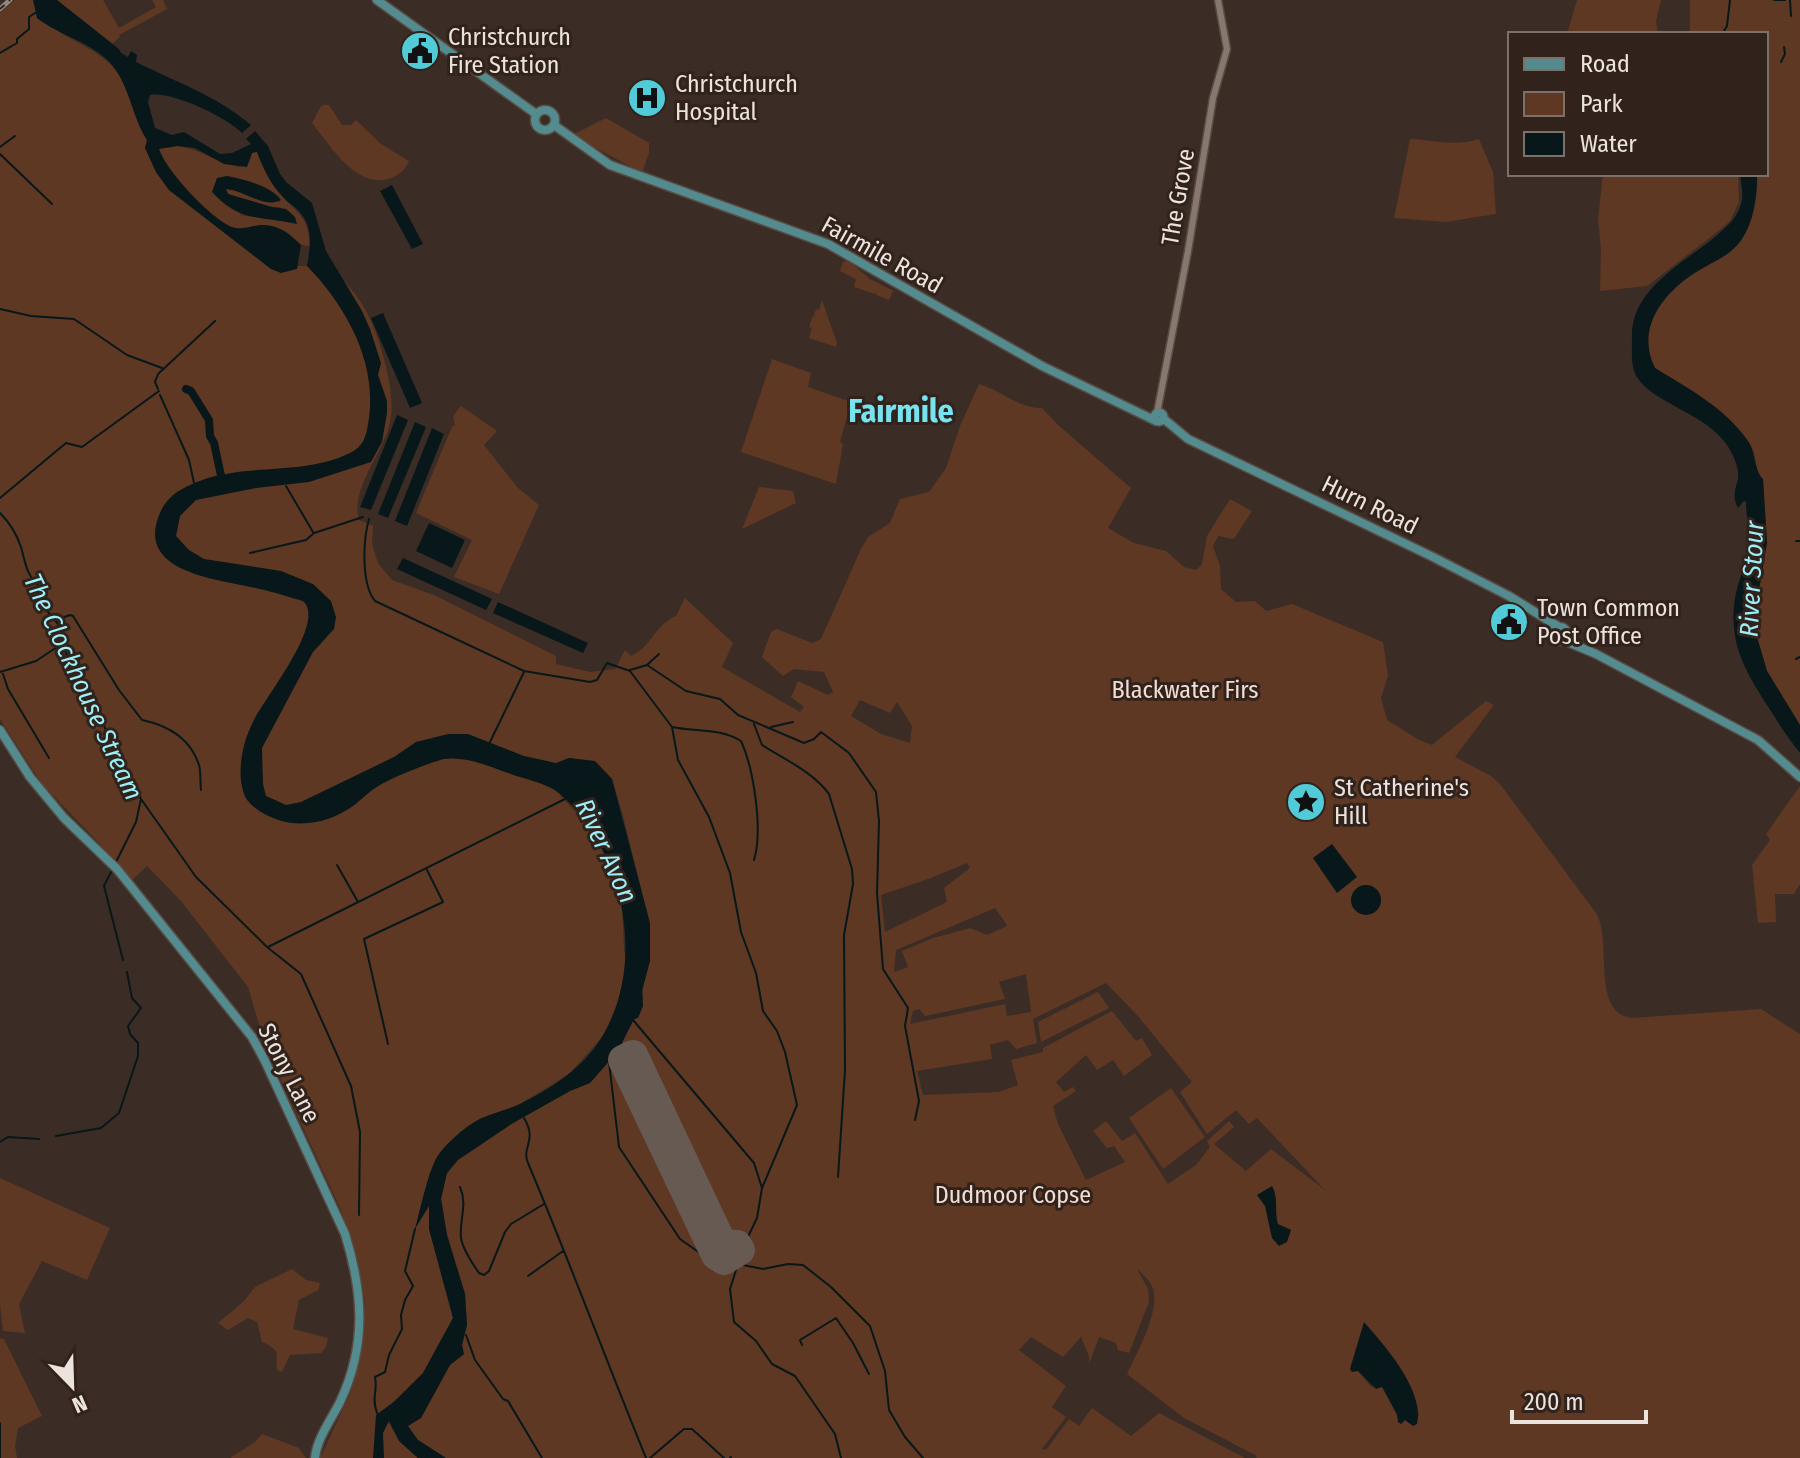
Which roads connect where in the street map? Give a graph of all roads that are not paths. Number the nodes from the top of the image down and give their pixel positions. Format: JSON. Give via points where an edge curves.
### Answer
{"nodes":[{"id":1,"x":377,"y":0,"type":"edge"},
{"id":2,"x":1218,"y":0,"type":"edge"},
{"id":3,"x":536,"y":114,"type":"junction"},
{"id":4,"x":554,"y":125,"type":"junction"},
{"id":5,"x":1159,"y":417,"type":"junction"},
{"id":6,"x":0,"y":730,"type":"edge"},
{"id":7,"x":1800,"y":777,"type":"edge"},
{"id":8,"x":316,"y":1455,"type":"edge"}],
"edges":[{"from":1,"to":3,"type":"main road"},
{"from":2,"to":5,"type":"street","name":"The Grove","via":[[1227,49],[1213,98]]},
{"from":3,"to":4,"type":"main road","via":[[550,110]]},
{"from":3,"to":4,"type":"main road","via":[[542,130]]},
{"from":4,"to":5,"type":"main road","name":"Fairmile Road","via":[[610,165],[828,244],[1042,366],[1141,414]]},
{"from":5,"to":7,"type":"main road","name":"Hurn Road","via":[[1209,450],[1509,596],[1556,629],[1555,639],[1565,637],[1758,740]]},
{"from":6,"to":8,"type":"main road","name":"Stony Lane","via":[[30,777],[117,869],[252,1037],[345,1234],[361,1303],[357,1350]]}]}
